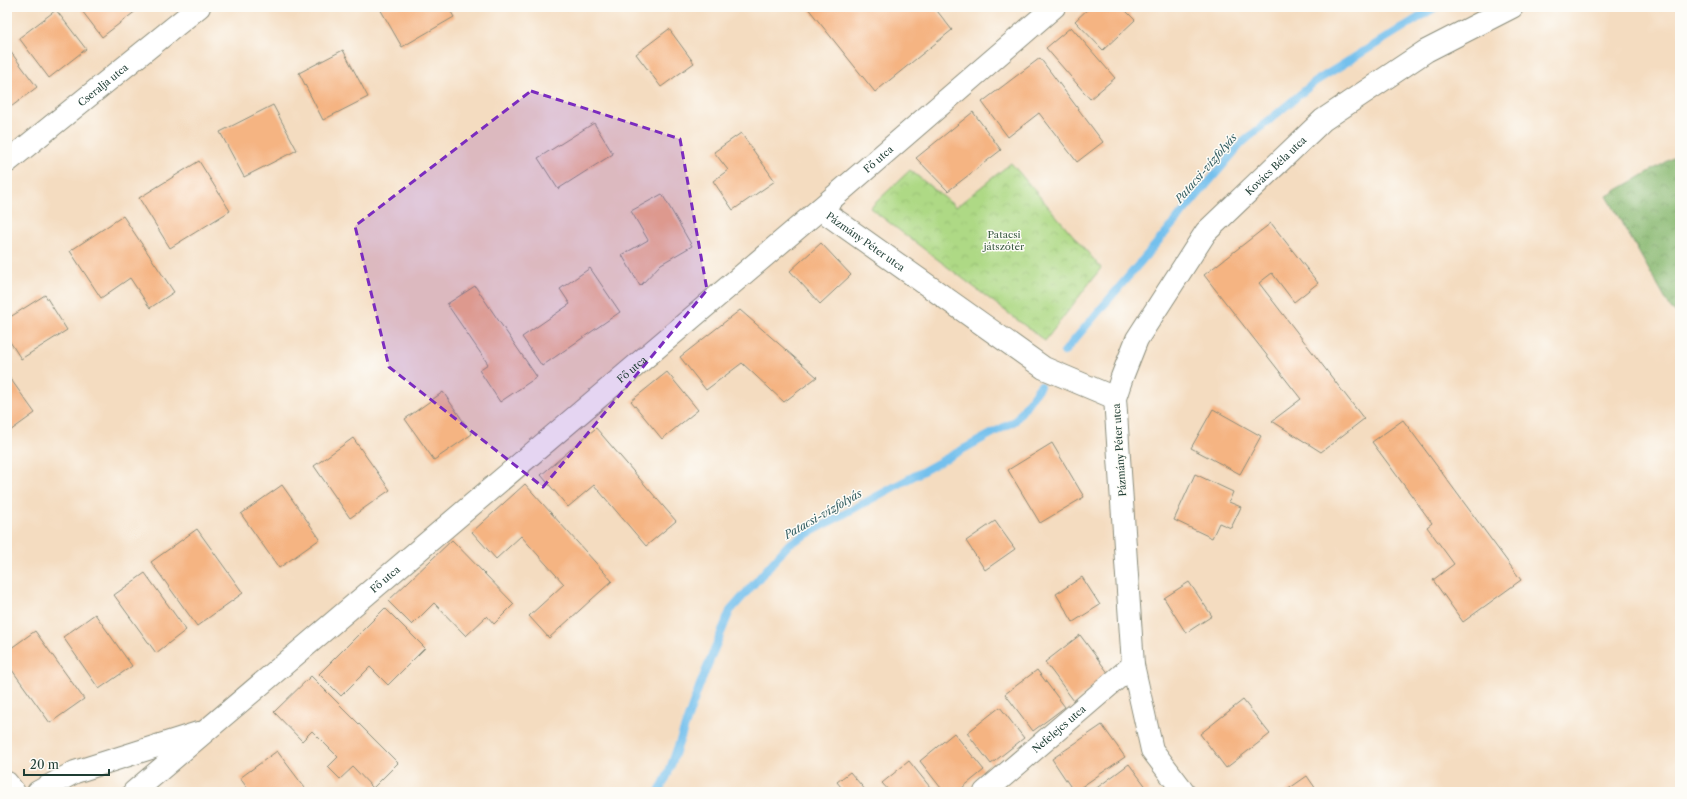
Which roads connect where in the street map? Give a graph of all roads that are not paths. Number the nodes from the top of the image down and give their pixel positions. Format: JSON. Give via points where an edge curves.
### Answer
{"nodes":[{"id":1,"x":199,"y":7,"type":"edge"},
{"id":2,"x":1054,"y":7,"type":"edge"},
{"id":3,"x":1512,"y":7,"type":"edge"},
{"id":4,"x":7,"y":162,"type":"edge"},
{"id":5,"x":820,"y":209,"type":"junction"},
{"id":6,"x":1115,"y":398,"type":"junction"},
{"id":7,"x":1133,"y":665,"type":"junction"},
{"id":8,"x":207,"y":730,"type":"junction"},
{"id":9,"x":7,"y":783,"type":"edge"},
{"id":10,"x":14,"y":792,"type":"edge"},
{"id":11,"x":38,"y":792,"type":"edge"},
{"id":12,"x":134,"y":792,"type":"edge"},
{"id":13,"x":985,"y":792,"type":"edge"},
{"id":14,"x":1184,"y":792,"type":"edge"}],
"edges":[{"from":1,"to":4,"type":"street","name":"Cseralja utca"},
{"from":2,"to":5,"type":"street","name":"Fő utca"},
{"from":3,"to":6,"type":"street","name":"Kovács Béla utca","via":[[1426,51],[1323,120],[1206,232],[1138,339]]},
{"from":5,"to":6,"type":"street","name":"Pázmány Péter utca","via":[[1044,368]]},
{"from":5,"to":8,"type":"street","name":"Fő utca"},
{"from":6,"to":7,"type":"street","name":"Pázmány Péter utca"},
{"from":7,"to":13,"type":"street","name":"Nefelejcs utca"},
{"from":7,"to":14,"type":"street","name":"Pázmány Péter utca","via":[[1152,750]]},
{"from":8,"to":11,"type":"street","name":"Fő utca","via":[[76,772]]},
{"from":8,"to":12,"type":"street","name":"Fő utca"},
{"from":9,"to":10,"type":"street"}]}
